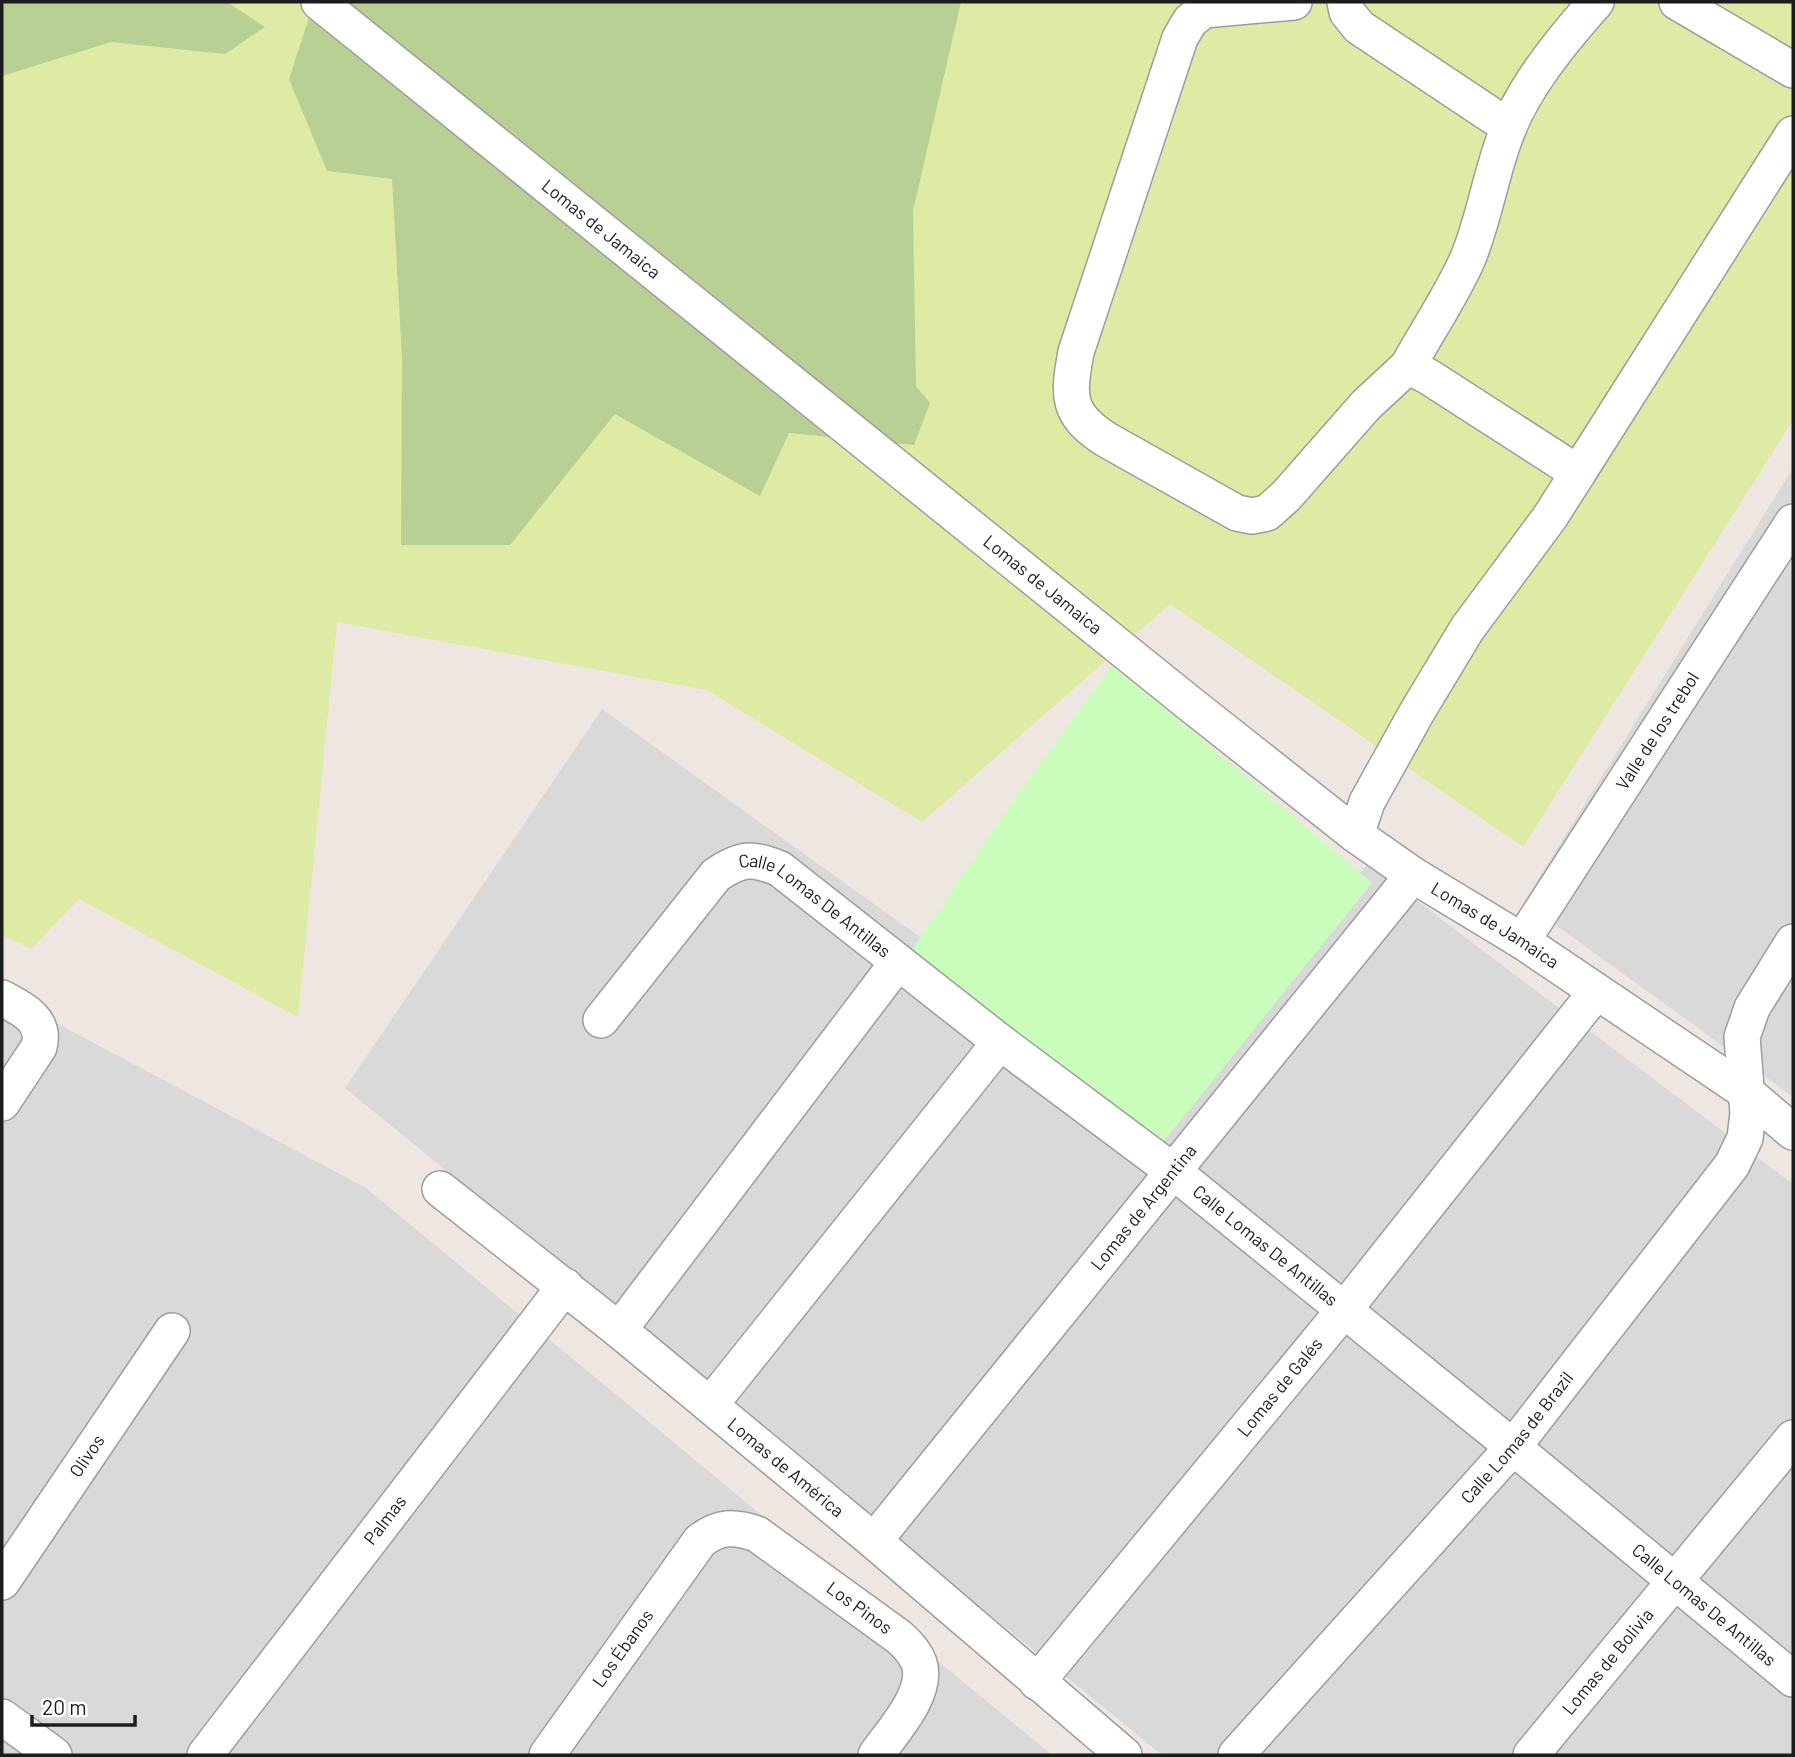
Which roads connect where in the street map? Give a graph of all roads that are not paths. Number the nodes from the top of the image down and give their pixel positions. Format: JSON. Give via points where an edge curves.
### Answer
{"nodes":[{"id":1,"x":319,"y":2,"type":"edge"},
{"id":2,"x":1294,"y":2,"type":"edge"},
{"id":3,"x":1345,"y":2,"type":"edge"},
{"id":4,"x":1596,"y":2,"type":"edge"},
{"id":5,"x":1677,"y":2,"type":"edge"},
{"id":6,"x":1793,"y":70,"type":"edge"},
{"id":7,"x":1509,"y":127,"type":"junction"},
{"id":8,"x":1793,"y":134,"type":"edge"},
{"id":9,"x":1408,"y":366,"type":"junction"},
{"id":10,"x":1578,"y":473,"type":"junction"},
{"id":11,"x":1793,"y":522,"type":"edge"},
{"id":12,"x":1356,"y":835,"type":"junction"},
{"id":13,"x":1413,"y":875,"type":"junction"},
{"id":14,"x":1521,"y":941,"type":"junction"},
{"id":15,"x":1793,"y":942,"type":"edge"},
{"id":16,"x":898,"y":962,"type":"junction"},
{"id":17,"x":1596,"y":992,"type":"junction"},
{"id":18,"x":2,"y":998,"type":"edge"},
{"id":19,"x":601,"y":1020,"type":"dead end"},
{"id":20,"x":1000,"y":1042,"type":"junction"},
{"id":21,"x":1746,"y":1092,"type":"junction"},
{"id":22,"x":2,"y":1103,"type":"edge"},
{"id":23,"x":1793,"y":1132,"type":"edge"},
{"id":24,"x":1174,"y":1172,"type":"junction"},
{"id":25,"x":440,"y":1189,"type":"dead end"},
{"id":26,"x":565,"y":1286,"type":"junction"},
{"id":27,"x":1344,"y":1310,"type":"junction"},
{"id":28,"x":619,"y":1329,"type":"junction"},
{"id":29,"x":172,"y":1331,"type":"dead end"},
{"id":30,"x":710,"y":1405,"type":"junction"},
{"id":31,"x":1793,"y":1438,"type":"edge"},
{"id":32,"x":1513,"y":1447,"type":"junction"},
{"id":33,"x":700,"y":1541,"type":"joint"},
{"id":34,"x":874,"y":1541,"type":"junction"},
{"id":35,"x":2,"y":1582,"type":"edge"},
{"id":36,"x":1675,"y":1582,"type":"junction"},
{"id":37,"x":1793,"y":1679,"type":"edge"},
{"id":38,"x":1037,"y":1682,"type":"junction"},
{"id":39,"x":2,"y":1717,"type":"edge"},
{"id":40,"x":54,"y":1755,"type":"edge"},
{"id":41,"x":205,"y":1755,"type":"edge"},
{"id":42,"x":547,"y":1755,"type":"edge"},
{"id":43,"x":876,"y":1755,"type":"edge"},
{"id":44,"x":1124,"y":1755,"type":"edge"},
{"id":45,"x":1236,"y":1755,"type":"edge"},
{"id":46,"x":1531,"y":1755,"type":"edge"}],
"edges":[{"from":1,"to":12,"type":"street","name":"Lomas de Jamaica"},
{"from":2,"to":9,"type":"street","via":[[1204,10],[1180,38],[1076,352],[1071,379],[1077,415],[1107,440],[1237,513],[1252,516],[1267,513],[1286,496],[1366,405]]},
{"from":3,"to":7,"type":"street","via":[[1359,27]]},
{"from":4,"to":7,"type":"street","via":[[1544,68]]},
{"from":5,"to":6,"type":"street"},
{"from":7,"to":9,"type":"street","via":[[1467,259]]},
{"from":8,"to":10,"type":"street"},
{"from":9,"to":10,"type":"street"},
{"from":10,"to":12,"type":"street","via":[[1467,629],[1374,791]]},
{"from":11,"to":14,"type":"street","name":"Valle de los trebol"},
{"from":12,"to":13,"type":"street","name":"Lomas de Jamaica"},
{"from":13,"to":14,"type":"street","name":"Lomas de Jamaica"},
{"from":13,"to":24,"type":"street","name":"Lomas de Argentina"},
{"from":14,"to":17,"type":"street","name":"Lomas de Jamaica"},
{"from":15,"to":21,"type":"street","name":"Calle Lomas de Brazil","via":[[1752,1008],[1742,1037]]},
{"from":16,"to":19,"type":"street","name":"Calle Lomas De Antillas","via":[[780,869],[749,860],[716,875]]},
{"from":16,"to":20,"type":"street","name":"Calle Lomas De Antillas"},
{"from":16,"to":28,"type":"street"},
{"from":17,"to":21,"type":"street","name":"Lomas de Jamaica"},
{"from":17,"to":27,"type":"street","name":"Lomas de Galés"},
{"from":18,"to":22,"type":"street","via":[[31,1017],[42,1037]]},
{"from":20,"to":24,"type":"street","name":"Calle Lomas De Antillas"},
{"from":20,"to":30,"type":"street"},
{"from":21,"to":23,"type":"street","name":"Lomas de Jamaica"},
{"from":21,"to":32,"type":"street","name":"Calle Lomas de Brazil","via":[[1745,1138],[1732,1165]]},
{"from":24,"to":27,"type":"street","name":"Calle Lomas De Antillas"},
{"from":24,"to":34,"type":"street","name":"Lomas de Argentina"},
{"from":25,"to":26,"type":"street","name":"Lomas de América"},
{"from":26,"to":28,"type":"street","name":"Lomas de América"},
{"from":26,"to":41,"type":"street","name":"Palmas"},
{"from":27,"to":32,"type":"street","name":"Calle Lomas De Antillas"},
{"from":27,"to":38,"type":"street","name":"Lomas de Galés"},
{"from":28,"to":30,"type":"street","name":"Lomas de América"},
{"from":29,"to":35,"type":"street","name":"Olivos"},
{"from":30,"to":34,"type":"street","name":"Lomas de América"},
{"from":31,"to":36,"type":"street","name":"Lomas de Bolivia"},
{"from":32,"to":36,"type":"street","name":"Calle Lomas De Antillas"},
{"from":32,"to":45,"type":"street","name":"Calle Lomas de Brazil"},
{"from":33,"to":42,"type":"street","name":"Los Ébanos"},
{"from":33,"to":43,"type":"street","name":"Los Pinos","via":[[713,1530],[757,1534],[910,1648],[919,1663],[921,1680],[911,1707]]},
{"from":34,"to":38,"type":"street","name":"Lomas de América"},
{"from":36,"to":37,"type":"street","name":"Calle Lomas De Antillas"},
{"from":36,"to":46,"type":"street","name":"Lomas de Bolivia"},
{"from":38,"to":44,"type":"street","name":"Lomas de América"},
{"from":39,"to":40,"type":"street"}]}
